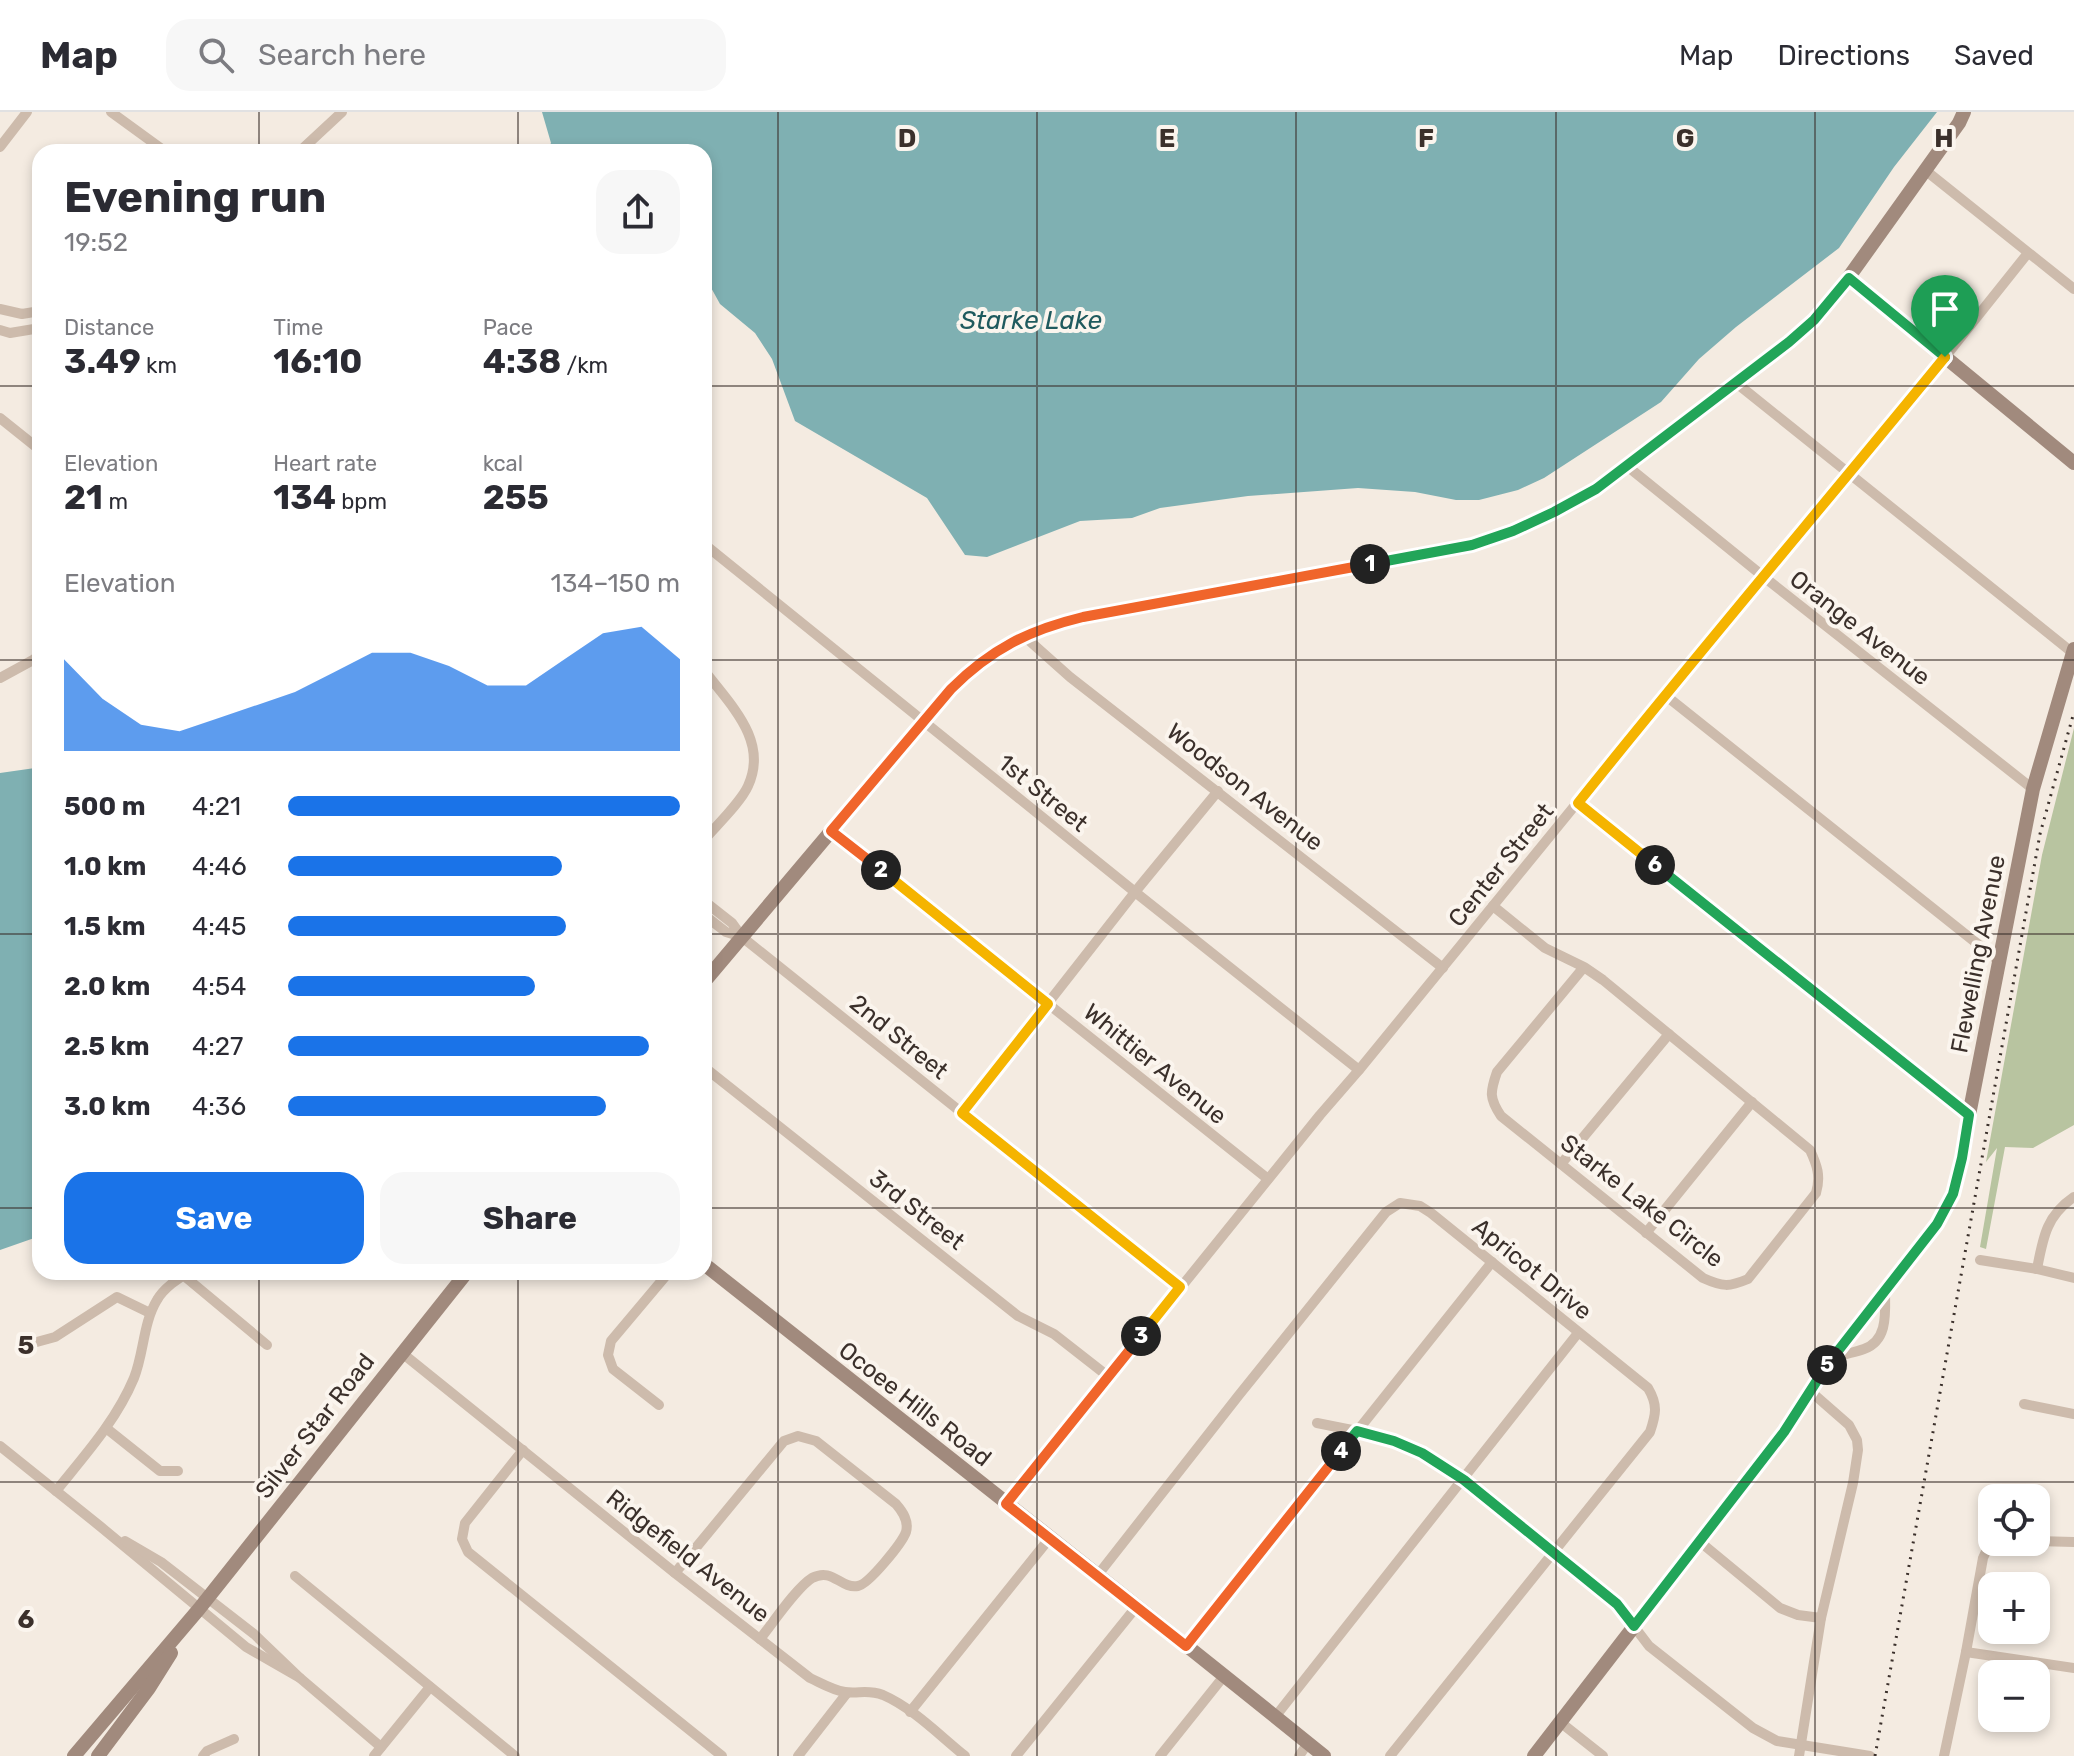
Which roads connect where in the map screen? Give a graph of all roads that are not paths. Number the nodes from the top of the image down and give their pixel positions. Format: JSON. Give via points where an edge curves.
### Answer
{"nodes":[{"id":1,"x":27,"y":112,"type":"edge"},
{"id":2,"x":111,"y":112,"type":"edge"},
{"id":3,"x":342,"y":112,"type":"edge"},
{"id":4,"x":1964,"y":112,"type":"edge"},
{"id":5,"x":156,"y":144,"type":"edge"},
{"id":6,"x":308,"y":144,"type":"edge"},
{"id":7,"x":0,"y":147,"type":"edge"},
{"id":8,"x":1925,"y":170,"type":"junction"},
{"id":9,"x":2028,"y":253,"type":"junction"},
{"id":10,"x":1849,"y":278,"type":"junction"},
{"id":11,"x":2074,"y":289,"type":"edge"},
{"id":12,"x":0,"y":309,"type":"edge"},
{"id":13,"x":32,"y":312,"type":"edge"},
{"id":14,"x":32,"y":329,"type":"edge"},
{"id":15,"x":0,"y":330,"type":"edge"},
{"id":16,"x":1945,"y":357,"type":"junction"},
{"id":17,"x":1735,"y":382,"type":"junction"},
{"id":18,"x":0,"y":418,"type":"edge"},
{"id":19,"x":32,"y":444,"type":"edge"},
{"id":20,"x":2074,"y":463,"type":"edge"},
{"id":21,"x":1627,"y":466,"type":"junction"},
{"id":22,"x":1849,"y":473,"type":"junction"},
{"id":23,"x":712,"y":551,"type":"edge"},
{"id":24,"x":1764,"y":577,"type":"junction"},
{"id":25,"x":1024,"y":636,"type":"junction"},
{"id":26,"x":2073,"y":651,"type":"edge"},
{"id":27,"x":32,"y":661,"type":"edge"},
{"id":28,"x":0,"y":678,"type":"edge"},
{"id":29,"x":712,"y":681,"type":"edge"},
{"id":30,"x":1665,"y":695,"type":"junction"},
{"id":31,"x":923,"y":722,"type":"junction"},
{"id":32,"x":2033,"y":789,"type":"junction"},
{"id":33,"x":1218,"y":791,"type":"junction"},
{"id":34,"x":1578,"y":803,"type":"junction"},
{"id":35,"x":712,"y":830,"type":"edge"},
{"id":36,"x":831,"y":831,"type":"junction"},
{"id":37,"x":1135,"y":892,"type":"junction"},
{"id":38,"x":1493,"y":906,"type":"junction"},
{"id":39,"x":712,"y":907,"type":"edge"},
{"id":40,"x":712,"y":921,"type":"edge"},
{"id":41,"x":742,"y":937,"type":"junction"},
{"id":42,"x":1999,"y":961,"type":"junction"},
{"id":43,"x":1584,"y":967,"type":"junction"},
{"id":44,"x":1443,"y":968,"type":"junction"},
{"id":45,"x":712,"y":973,"type":"edge"},
{"id":46,"x":1048,"y":1004,"type":"junction"},
{"id":47,"x":1669,"y":1034,"type":"junction"},
{"id":48,"x":1359,"y":1070,"type":"junction"},
{"id":49,"x":712,"y":1073,"type":"edge"},
{"id":50,"x":1752,"y":1102,"type":"junction"},
{"id":51,"x":962,"y":1113,"type":"junction"},
{"id":52,"x":1969,"y":1115,"type":"junction"},
{"id":53,"x":1561,"y":1164,"type":"junction"},
{"id":54,"x":1268,"y":1179,"type":"junction"},
{"id":55,"x":2074,"y":1197,"type":"edge"},
{"id":56,"x":1646,"y":1233,"type":"junction"},
{"id":57,"x":1980,"y":1260,"type":"dead end"},
{"id":58,"x":1492,"y":1262,"type":"junction"},
{"id":59,"x":2037,"y":1269,"type":"junction"},
{"id":60,"x":712,"y":1270,"type":"edge"},
{"id":61,"x":2074,"y":1278,"type":"edge"},
{"id":62,"x":179,"y":1280,"type":"edge"},
{"id":63,"x":193,"y":1280,"type":"edge"},
{"id":64,"x":461,"y":1280,"type":"edge"},
{"id":65,"x":662,"y":1280,"type":"edge"},
{"id":66,"x":1180,"y":1287,"type":"junction"},
{"id":67,"x":1885,"y":1290,"type":"junction"},
{"id":68,"x":150,"y":1313,"type":"junction"},
{"id":69,"x":1578,"y":1333,"type":"junction"},
{"id":70,"x":267,"y":1345,"type":"dead end"},
{"id":71,"x":22,"y":1346,"type":"dead end"},
{"id":72,"x":402,"y":1353,"type":"junction"},
{"id":73,"x":1830,"y":1360,"type":"junction"},
{"id":74,"x":1109,"y":1377,"type":"junction"},
{"id":75,"x":1809,"y":1390,"type":"junction"},
{"id":76,"x":2024,"y":1404,"type":"dead end"},
{"id":77,"x":659,"y":1405,"type":"dead end"},
{"id":78,"x":2074,"y":1414,"type":"edge"},
{"id":79,"x":1317,"y":1423,"type":"dead end"},
{"id":80,"x":106,"y":1428,"type":"junction"},
{"id":81,"x":1357,"y":1431,"type":"junction"},
{"id":82,"x":0,"y":1446,"type":"edge"},
{"id":83,"x":523,"y":1450,"type":"junction"},
{"id":84,"x":178,"y":1471,"type":"dead end"},
{"id":85,"x":1464,"y":1480,"type":"junction"},
{"id":86,"x":56,"y":1491,"type":"junction"},
{"id":87,"x":1006,"y":1504,"type":"junction"},
{"id":88,"x":1049,"y":1539,"type":"junction"},
{"id":89,"x":1699,"y":1541,"type":"junction"},
{"id":90,"x":2050,"y":1541,"type":"edge"},
{"id":91,"x":2074,"y":1542,"type":"edge"},
{"id":92,"x":1553,"y":1553,"type":"junction"},
{"id":93,"x":1984,"y":1556,"type":"edge"},
{"id":94,"x":675,"y":1573,"type":"junction"},
{"id":95,"x":295,"y":1576,"type":"dead end"},
{"id":96,"x":1097,"y":1576,"type":"junction"},
{"id":97,"x":203,"y":1603,"type":"junction"},
{"id":98,"x":1137,"y":1606,"type":"junction"},
{"id":99,"x":1821,"y":1618,"type":"junction"},
{"id":100,"x":1634,"y":1626,"type":"junction"},
{"id":101,"x":760,"y":1639,"type":"junction"},
{"id":102,"x":1186,"y":1646,"type":"junction"},
{"id":103,"x":1966,"y":1652,"type":"junction"},
{"id":104,"x":2074,"y":1668,"type":"edge"},
{"id":105,"x":1224,"y":1676,"type":"junction"},
{"id":106,"x":430,"y":1687,"type":"junction"},
{"id":107,"x":847,"y":1693,"type":"junction"},
{"id":108,"x":910,"y":1712,"type":"junction"},
{"id":109,"x":1275,"y":1717,"type":"junction"},
{"id":110,"x":104,"y":1721,"type":"junction"},
{"id":111,"x":1560,"y":1722,"type":"junction"},
{"id":112,"x":234,"y":1739,"type":"dead end"},
{"id":113,"x":1308,"y":1743,"type":"junction"},
{"id":114,"x":1800,"y":1750,"type":"edge"},
{"id":115,"x":378,"y":1751,"type":"edge"},
{"id":116,"x":74,"y":1756,"type":"edge"},
{"id":117,"x":87,"y":1756,"type":"edge"},
{"id":118,"x":98,"y":1756,"type":"edge"},
{"id":119,"x":203,"y":1756,"type":"edge"},
{"id":120,"x":515,"y":1756,"type":"edge"},
{"id":121,"x":722,"y":1756,"type":"edge"},
{"id":122,"x":798,"y":1756,"type":"edge"},
{"id":123,"x":965,"y":1756,"type":"edge"},
{"id":124,"x":1016,"y":1756,"type":"edge"},
{"id":125,"x":1160,"y":1756,"type":"edge"},
{"id":126,"x":1299,"y":1756,"type":"edge"},
{"id":127,"x":1324,"y":1756,"type":"edge"},
{"id":128,"x":1390,"y":1756,"type":"edge"},
{"id":129,"x":1534,"y":1756,"type":"edge"},
{"id":130,"x":1603,"y":1756,"type":"edge"},
{"id":131,"x":1870,"y":1756,"type":"edge"},
{"id":132,"x":1944,"y":1756,"type":"edge"}],
"edges":[{"from":1,"to":7,"type":"street"},
{"from":2,"to":5,"type":"street"},
{"from":3,"to":6,"type":"street"},
{"from":4,"to":8,"type":"main road"},
{"from":8,"to":9,"type":"street"},
{"from":8,"to":10,"type":"main road"},
{"from":9,"to":11,"type":"street"},
{"from":9,"to":16,"type":"street","name":"Center Street"},
{"from":10,"to":16,"type":"main road"},
{"from":10,"to":17,"type":"main road","via":[[1814,320]]},
{"from":12,"to":13,"type":"street"},
{"from":14,"to":15,"type":"street"},
{"from":16,"to":20,"type":"main road"},
{"from":16,"to":22,"type":"street","name":"Center Street"},
{"from":17,"to":21,"type":"main road"},
{"from":17,"to":22,"type":"street"},
{"from":18,"to":19,"type":"street"},
{"from":21,"to":24,"type":"street","name":"Orange Avenue"},
{"from":21,"to":25,"type":"main road","via":[[1554,512],[1472,545],[1083,617]]},
{"from":22,"to":24,"type":"street","name":"Center Street"},
{"from":22,"to":26,"type":"street"},
{"from":23,"to":31,"type":"street","name":"1st Street"},
{"from":24,"to":30,"type":"street","name":"Center Street"},
{"from":24,"to":32,"type":"street","name":"Orange Avenue"},
{"from":25,"to":31,"type":"main road","via":[[969,671]]},
{"from":25,"to":33,"type":"street","name":"Woodson Avenue"},
{"from":26,"to":32,"type":"main road","name":"Flewelling Avenue"},
{"from":27,"to":28,"type":"street"},
{"from":29,"to":35,"type":"street","via":[[752,740],[755,762],[747,788]]},
{"from":30,"to":34,"type":"street","name":"Center Street"},
{"from":30,"to":42,"type":"street"},
{"from":31,"to":36,"type":"main road"},
{"from":31,"to":37,"type":"street","name":"1st Street"},
{"from":32,"to":42,"type":"main road","name":"Flewelling Avenue"},
{"from":33,"to":37,"type":"street"},
{"from":33,"to":44,"type":"street","name":"Woodson Avenue"},
{"from":34,"to":38,"type":"street","name":"Center Street"},
{"from":34,"to":52,"type":"street"},
{"from":36,"to":41,"type":"main road"},
{"from":36,"to":46,"type":"street","name":"Whittier Avenue"},
{"from":37,"to":46,"type":"street"},
{"from":37,"to":48,"type":"street","name":"1st Street"},
{"from":38,"to":43,"type":"street","name":"Starke Lake Circle","via":[[1545,948]]},
{"from":38,"to":44,"type":"street","name":"Center Street"},
{"from":39,"to":41,"type":"street"},
{"from":40,"to":41,"type":"street"},
{"from":41,"to":45,"type":"main road"},
{"from":41,"to":51,"type":"street","name":"2nd Street"},
{"from":42,"to":52,"type":"main road","name":"Flewelling Avenue"},
{"from":43,"to":47,"type":"street","name":"Starke Lake Circle"},
{"from":43,"to":53,"type":"street","name":"Starke Lake Circle","via":[[1497,1072],[1490,1090],[1501,1116]]},
{"from":44,"to":48,"type":"street","name":"Center Street"},
{"from":46,"to":51,"type":"street"},
{"from":46,"to":54,"type":"street","name":"Whittier Avenue"},
{"from":47,"to":50,"type":"street","name":"Starke Lake Circle"},
{"from":47,"to":53,"type":"street"},
{"from":48,"to":54,"type":"street","name":"Center Street"},
{"from":49,"to":74,"type":"street","name":"3rd Street","via":[[1018,1316],[1054,1334]]},
{"from":50,"to":56,"type":"street"},
{"from":50,"to":56,"type":"street","name":"Starke Lake Circle","via":[[1810,1150],[1819,1182],[1816,1193],[1748,1279],[1720,1286]]},
{"from":51,"to":66,"type":"street","name":"2nd Street"},
{"from":52,"to":67,"type":"main road","name":"Flewelling Avenue","via":[[1953,1194],[1937,1224]]},
{"from":53,"to":56,"type":"street","name":"Starke Lake Circle"},
{"from":54,"to":66,"type":"street","name":"Center Street"},
{"from":55,"to":59,"type":"street","via":[[2045,1230]]},
{"from":57,"to":59,"type":"street"},
{"from":58,"to":69,"type":"street","name":"Apricot Drive"},
{"from":58,"to":81,"type":"street"},
{"from":58,"to":96,"type":"street","name":"Apricot Drive","via":[[1420,1206],[1400,1203],[1386,1212]]},
{"from":59,"to":61,"type":"street"},
{"from":60,"to":87,"type":"main road","name":"Ocoee Hills Road"},
{"from":62,"to":68,"type":"street","via":[[158,1297]]},
{"from":63,"to":70,"type":"street"},
{"from":64,"to":72,"type":"main road","name":"Silver Star Road"},
{"from":65,"to":77,"type":"street","via":[[611,1341],[608,1355],[613,1369]]},
{"from":66,"to":74,"type":"street","name":"Center Street"},
{"from":67,"to":73,"type":"main road","name":"Flewelling Avenue"},
{"from":67,"to":73,"type":"street","via":[[1886,1320],[1877,1340]]},
{"from":68,"to":71,"type":"street","via":[[117,1297],[55,1337]]},
{"from":68,"to":80,"type":"street","via":[[134,1378]]},
{"from":69,"to":85,"type":"street"},
{"from":69,"to":92,"type":"street","name":"Apricot Drive","via":[[1648,1388],[1655,1418],[1650,1432]]},
{"from":72,"to":83,"type":"street","name":"Ridgefield Avenue"},
{"from":72,"to":97,"type":"main road","name":"Silver Star Road"},
{"from":73,"to":75,"type":"main road","name":"Flewelling Avenue"},
{"from":74,"to":87,"type":"street","name":"Center Street"},
{"from":75,"to":89,"type":"main road","name":"Flewelling Avenue","via":[[1784,1432]]},
{"from":75,"to":99,"type":"street","via":[[1849,1425],[1858,1450]]},
{"from":76,"to":78,"type":"street"},
{"from":79,"to":81,"type":"street"},
{"from":80,"to":84,"type":"street","via":[[160,1471]]},
{"from":80,"to":86,"type":"street"},
{"from":81,"to":85,"type":"street","via":[[1422,1453]]},
{"from":81,"to":102,"type":"street"},
{"from":82,"to":86,"type":"street"},
{"from":83,"to":94,"type":"street","name":"Ridgefield Avenue"},
{"from":83,"to":121,"type":"street","via":[[465,1523],[462,1539],[468,1552]]},
{"from":85,"to":92,"type":"street"},
{"from":85,"to":109,"type":"street"},
{"from":86,"to":97,"type":"street"},
{"from":87,"to":88,"type":"main road","name":"Ocoee Hills Road"},
{"from":88,"to":96,"type":"main road","name":"Ocoee Hills Road"},
{"from":88,"to":108,"type":"street"},
{"from":89,"to":99,"type":"street","via":[[1780,1608]]},
{"from":89,"to":100,"type":"main road","name":"Flewelling Avenue"},
{"from":90,"to":91,"type":"street"},
{"from":92,"to":100,"type":"street","via":[[1617,1604]]},
{"from":92,"to":128,"type":"street","name":"Apricot Drive"},
{"from":93,"to":103,"type":"street"},
{"from":94,"to":101,"type":"street","name":"Ridgefield Avenue"},
{"from":94,"to":101,"type":"street","via":[[784,1441],[798,1436],[816,1441],[896,1504],[905,1514],[907,1530],[869,1580],[858,1586],[831,1575],[816,1576]]},
{"from":95,"to":106,"type":"street"},
{"from":96,"to":98,"type":"main road","name":"Ocoee Hills Road"},
{"from":97,"to":110,"type":"main road","name":"Silver Star Road"},
{"from":97,"to":115,"type":"street","via":[[246,1647],[300,1678]]},
{"from":97,"to":118,"type":"main road","name":"Silver Star Road"},
{"from":98,"to":102,"type":"main road","name":"Ocoee Hills Road"},
{"from":98,"to":124,"type":"street"},
{"from":99,"to":114,"type":"street"},
{"from":100,"to":111,"type":"main road","name":"Flewelling Avenue"},
{"from":100,"to":114,"type":"street","via":[[1649,1646],[1753,1728]]},
{"from":101,"to":107,"type":"street","name":"Ridgefield Avenue","via":[[810,1678]]},
{"from":102,"to":105,"type":"main road","name":"Ocoee Hills Road"},
{"from":103,"to":104,"type":"street"},
{"from":103,"to":132,"type":"street"},
{"from":105,"to":109,"type":"main road","name":"Ocoee Hills Road"},
{"from":105,"to":125,"type":"street"},
{"from":106,"to":115,"type":"street"},
{"from":106,"to":120,"type":"street"},
{"from":107,"to":108,"type":"street","name":"Ridgefield Avenue","via":[[870,1691]]},
{"from":107,"to":122,"type":"street"},
{"from":108,"to":123,"type":"street","name":"Ridgefield Avenue"},
{"from":109,"to":113,"type":"main road","name":"Ocoee Hills Road"},
{"from":110,"to":116,"type":"main road","name":"Silver Star Road"},
{"from":110,"to":117,"type":"main road"},
{"from":111,"to":129,"type":"main road","name":"Flewelling Avenue"},
{"from":111,"to":130,"type":"street"},
{"from":112,"to":119,"type":"street"},
{"from":113,"to":126,"type":"street"},
{"from":113,"to":127,"type":"main road","name":"Ocoee Hills Road"},
{"from":114,"to":131,"type":"street"}]}
